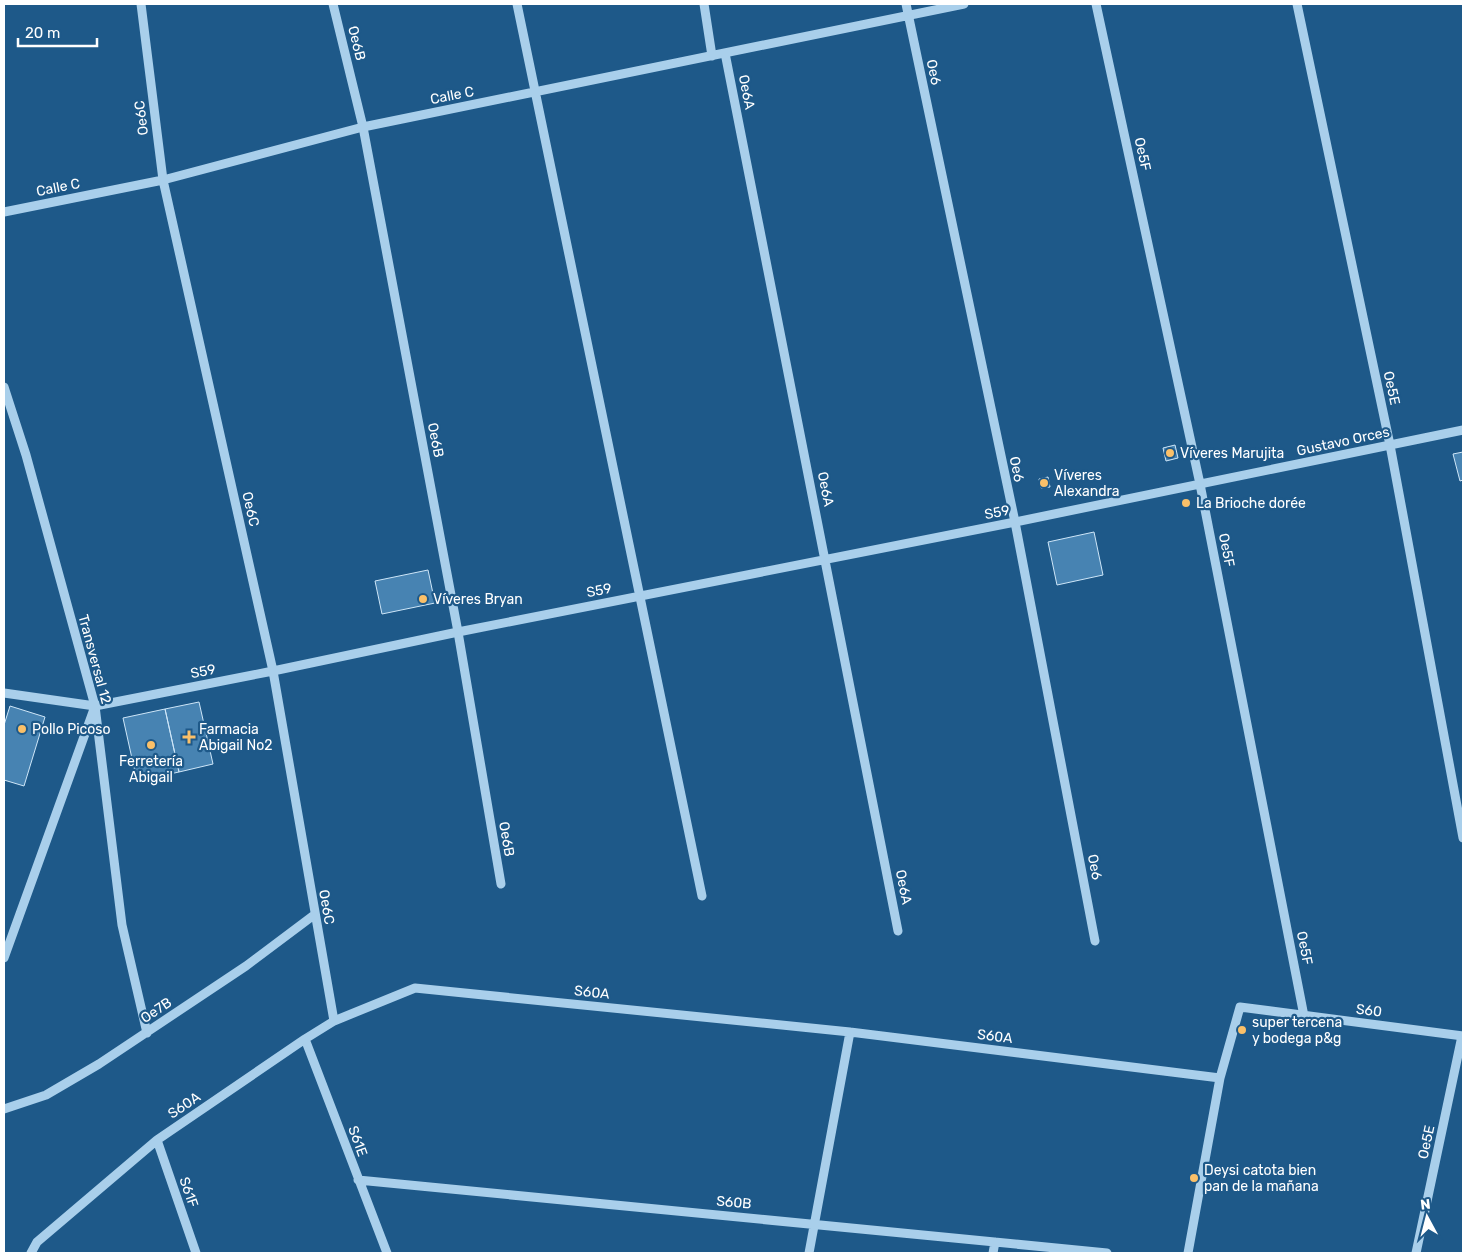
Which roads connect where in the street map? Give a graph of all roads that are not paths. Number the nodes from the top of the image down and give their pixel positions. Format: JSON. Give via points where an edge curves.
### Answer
{"nodes":[{"id":1,"x":141,"y":4,"type":"edge"},
{"id":2,"x":333,"y":4,"type":"edge"},
{"id":3,"x":517,"y":4,"type":"edge"},
{"id":4,"x":704,"y":4,"type":"edge"},
{"id":5,"x":906,"y":4,"type":"edge"},
{"id":6,"x":964,"y":4,"type":"edge"},
{"id":7,"x":1096,"y":4,"type":"edge"},
{"id":8,"x":1296,"y":4,"type":"edge"},
{"id":9,"x":908,"y":16,"type":"junction"},
{"id":10,"x":725,"y":53,"type":"junction"},
{"id":11,"x":712,"y":56,"type":"junction"},
{"id":12,"x":536,"y":92,"type":"junction"},
{"id":13,"x":363,"y":127,"type":"junction"},
{"id":14,"x":163,"y":180,"type":"junction"},
{"id":15,"x":4,"y":212,"type":"edge"},
{"id":16,"x":4,"y":387,"type":"edge"},
{"id":17,"x":1463,"y":430,"type":"edge"},
{"id":18,"x":1390,"y":445,"type":"junction"},
{"id":19,"x":1200,"y":484,"type":"junction"},
{"id":20,"x":1015,"y":522,"type":"junction"},
{"id":21,"x":826,"y":560,"type":"junction"},
{"id":22,"x":641,"y":596,"type":"junction"},
{"id":23,"x":458,"y":632,"type":"junction"},
{"id":24,"x":273,"y":671,"type":"junction"},
{"id":25,"x":4,"y":693,"type":"edge"},
{"id":26,"x":94,"y":706,"type":"junction"},
{"id":27,"x":1463,"y":838,"type":"edge"},
{"id":28,"x":501,"y":884,"type":"dead end"},
{"id":29,"x":702,"y":896,"type":"dead end"},
{"id":30,"x":314,"y":915,"type":"junction"},
{"id":31,"x":898,"y":931,"type":"dead end"},
{"id":32,"x":1095,"y":941,"type":"dead end"},
{"id":33,"x":4,"y":958,"type":"edge"},
{"id":34,"x":1304,"y":1016,"type":"junction"},
{"id":35,"x":334,"y":1021,"type":"junction"},
{"id":36,"x":850,"y":1032,"type":"junction"},
{"id":37,"x":147,"y":1033,"type":"junction"},
{"id":38,"x":1463,"y":1036,"type":"edge"},
{"id":39,"x":305,"y":1039,"type":"junction"},
{"id":40,"x":1220,"y":1078,"type":"junction"},
{"id":41,"x":4,"y":1109,"type":"edge"},
{"id":42,"x":157,"y":1140,"type":"junction"},
{"id":43,"x":358,"y":1180,"type":"junction"},
{"id":44,"x":816,"y":1224,"type":"junction"},
{"id":45,"x":995,"y":1242,"type":"junction"},
{"id":46,"x":32,"y":1253,"type":"edge"},
{"id":47,"x":196,"y":1253,"type":"edge"},
{"id":48,"x":387,"y":1253,"type":"edge"},
{"id":49,"x":809,"y":1253,"type":"edge"},
{"id":50,"x":993,"y":1253,"type":"edge"},
{"id":51,"x":1107,"y":1253,"type":"edge"},
{"id":52,"x":1188,"y":1253,"type":"edge"},
{"id":53,"x":1416,"y":1253,"type":"edge"}],
"edges":[{"from":1,"to":14,"type":"street","name":"Oe6C"},
{"from":2,"to":13,"type":"street","name":"Oe6B"},
{"from":3,"to":12,"type":"street"},
{"from":4,"to":11,"type":"street"},
{"from":5,"to":9,"type":"street","name":"Oe6"},
{"from":6,"to":9,"type":"street","name":"Calle C"},
{"from":7,"to":19,"type":"street","name":"Oe5F"},
{"from":8,"to":18,"type":"street","name":"Oe5E"},
{"from":9,"to":10,"type":"street","name":"Calle C"},
{"from":9,"to":20,"type":"street","name":"Oe6"},
{"from":10,"to":11,"type":"street","name":"Calle C"},
{"from":10,"to":21,"type":"street","name":"Oe6A"},
{"from":11,"to":12,"type":"street","name":"Calle C"},
{"from":12,"to":13,"type":"street","name":"Calle C"},
{"from":12,"to":22,"type":"street"},
{"from":13,"to":14,"type":"street","name":"Calle C"},
{"from":13,"to":23,"type":"street","name":"Oe6B"},
{"from":14,"to":15,"type":"street","name":"Calle C"},
{"from":14,"to":24,"type":"street","name":"Oe6C"},
{"from":16,"to":26,"type":"street","name":"Transversal 12","via":[[26,455]]},
{"from":17,"to":18,"type":"street","name":"Gustavo Orces"},
{"from":18,"to":19,"type":"street","name":"Gustavo Orces"},
{"from":18,"to":27,"type":"street","name":"Oe5E"},
{"from":19,"to":20,"type":"street","name":"S59"},
{"from":19,"to":34,"type":"street","name":"Oe5F"},
{"from":20,"to":21,"type":"street","name":"S59"},
{"from":20,"to":32,"type":"street","name":"Oe6"},
{"from":21,"to":22,"type":"street","name":"S59"},
{"from":21,"to":31,"type":"street","name":"Oe6A"},
{"from":22,"to":23,"type":"street","name":"S59"},
{"from":22,"to":29,"type":"street"},
{"from":23,"to":24,"type":"street","name":"S59"},
{"from":23,"to":28,"type":"street","name":"Oe6B"},
{"from":24,"to":26,"type":"street","name":"S59"},
{"from":24,"to":30,"type":"street","name":"Oe6C"},
{"from":25,"to":26,"type":"street","name":"S59"},
{"from":26,"to":33,"type":"street"},
{"from":26,"to":37,"type":"street","name":"Transversal 12","via":[[122,925]]},
{"from":30,"to":35,"type":"street","name":"Oe6C"},
{"from":30,"to":37,"type":"street","name":"Oe7B"},
{"from":34,"to":38,"type":"street","name":"S60"},
{"from":34,"to":40,"type":"street","name":"S60","via":[[1240,1007]]},
{"from":35,"to":36,"type":"street","name":"S60A","via":[[415,988]]},
{"from":35,"to":39,"type":"street","name":"S60A"},
{"from":36,"to":40,"type":"street","name":"S60A"},
{"from":36,"to":44,"type":"street"},
{"from":37,"to":41,"type":"street","name":"Oe7B","via":[[46,1095]]},
{"from":38,"to":53,"type":"street","name":"Oe5E"},
{"from":39,"to":42,"type":"street","name":"S60A"},
{"from":39,"to":43,"type":"street","name":"S61E"},
{"from":40,"to":52,"type":"street"},
{"from":42,"to":46,"type":"street","name":"S60A","via":[[37,1242]]},
{"from":42,"to":47,"type":"street","name":"S61F"},
{"from":43,"to":44,"type":"street","name":"S60B"},
{"from":43,"to":48,"type":"street","name":"S61E"},
{"from":44,"to":45,"type":"street","name":"S60B"},
{"from":44,"to":49,"type":"street"},
{"from":45,"to":50,"type":"street"},
{"from":45,"to":51,"type":"street","name":"S60B"}]}
